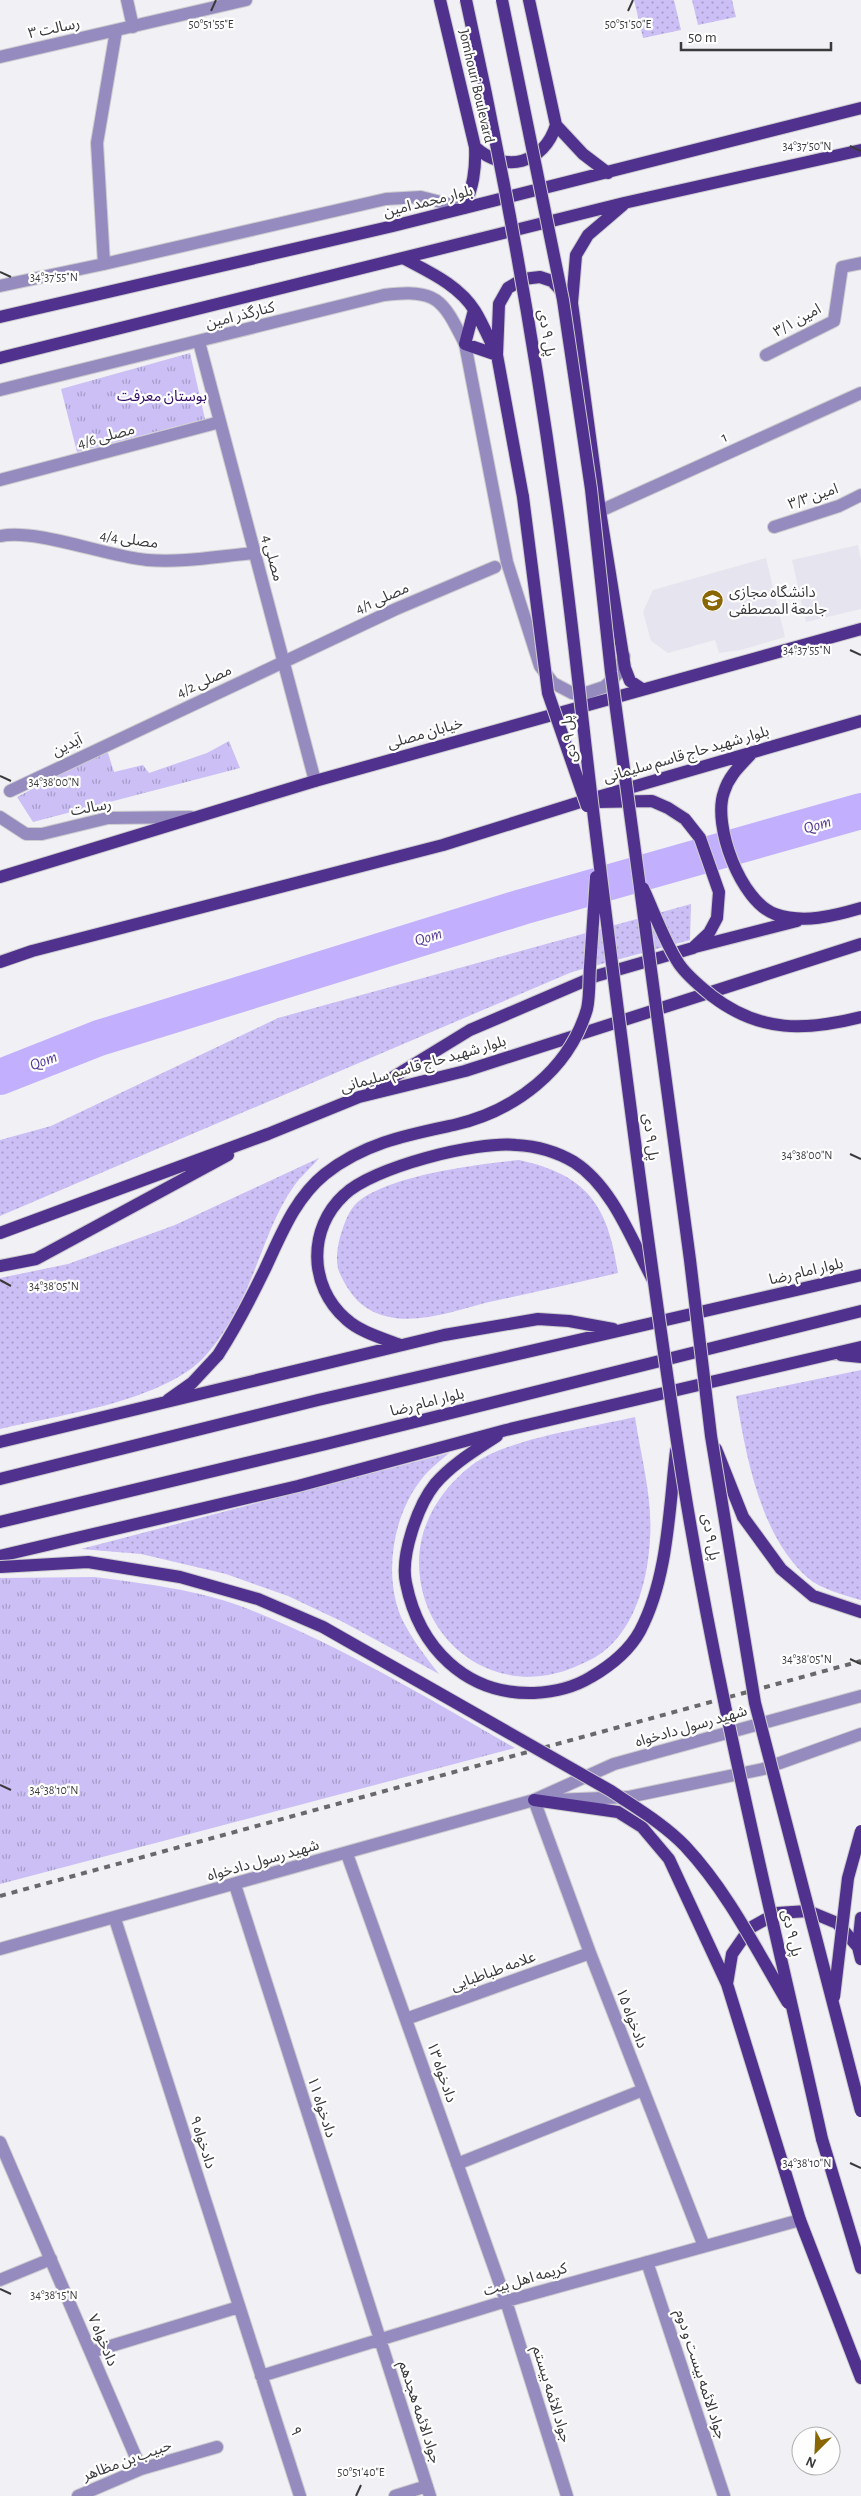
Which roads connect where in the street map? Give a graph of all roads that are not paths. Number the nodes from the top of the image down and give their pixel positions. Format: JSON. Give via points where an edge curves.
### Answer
{"nodes":[{"id":1,"x":128,"y":0,"type":"edge"},
{"id":2,"x":246,"y":0,"type":"edge"},
{"id":3,"x":440,"y":0,"type":"edge"},
{"id":4,"x":466,"y":0,"type":"edge"},
{"id":5,"x":502,"y":0,"type":"edge"},
{"id":6,"x":529,"y":0,"type":"edge"},
{"id":7,"x":133,"y":27,"type":"junction"},
{"id":8,"x":116,"y":31,"type":"junction"},
{"id":9,"x":0,"y":57,"type":"edge"},
{"id":10,"x":861,"y":108,"type":"edge"},
{"id":11,"x":556,"y":125,"type":"junction"},
{"id":12,"x":475,"y":147,"type":"junction"},
{"id":13,"x":861,"y":150,"type":"edge"},
{"id":14,"x":608,"y":173,"type":"junction"},
{"id":15,"x":624,"y":203,"type":"junction"},
{"id":16,"x":464,"y":208,"type":"junction"},
{"id":17,"x":403,"y":258,"type":"junction"},
{"id":18,"x":861,"y":263,"type":"edge"},
{"id":19,"x":104,"y":264,"type":"junction"},
{"id":20,"x":0,"y":286,"type":"edge"},
{"id":21,"x":572,"y":303,"type":"junction"},
{"id":22,"x":474,"y":310,"type":"junction"},
{"id":23,"x":0,"y":317,"type":"edge"},
{"id":24,"x":199,"y":342,"type":"junction"},
{"id":25,"x":465,"y":344,"type":"junction"},
{"id":26,"x":497,"y":355,"type":"junction"},
{"id":27,"x":766,"y":355,"type":"dead end"},
{"id":28,"x":0,"y":358,"type":"edge"},
{"id":29,"x":0,"y":390,"type":"edge"},
{"id":30,"x":861,"y":393,"type":"edge"},
{"id":31,"x":220,"y":422,"type":"junction"},
{"id":32,"x":0,"y":480,"type":"edge"},
{"id":33,"x":861,"y":495,"type":"edge"},
{"id":34,"x":600,"y":511,"type":"junction"},
{"id":35,"x":774,"y":527,"type":"dead end"},
{"id":36,"x":0,"y":536,"type":"edge"},
{"id":37,"x":255,"y":553,"type":"junction"},
{"id":38,"x":495,"y":567,"type":"dead end"},
{"id":39,"x":861,"y":629,"type":"edge"},
{"id":40,"x":624,"y":651,"type":"junction"},
{"id":41,"x":283,"y":662,"type":"junction"},
{"id":42,"x":625,"y":668,"type":"junction"},
{"id":43,"x":642,"y":689,"type":"junction"},
{"id":44,"x":616,"y":696,"type":"junction"},
{"id":45,"x":861,"y":721,"type":"edge"},
{"id":46,"x":139,"y":729,"type":"joint"},
{"id":47,"x":754,"y":750,"type":"junction"},
{"id":48,"x":315,"y":781,"type":"junction"},
{"id":49,"x":10,"y":791,"type":"dead end"},
{"id":50,"x":577,"y":803,"type":"junction"},
{"id":51,"x":0,"y":817,"type":"edge"},
{"id":52,"x":193,"y":817,"type":"junction"},
{"id":53,"x":595,"y":828,"type":"junction"},
{"id":54,"x":597,"y":847,"type":"junction"},
{"id":55,"x":0,"y":877,"type":"edge"},
{"id":56,"x":638,"y":878,"type":"junction"},
{"id":57,"x":861,"y":908,"type":"edge"},
{"id":58,"x":800,"y":920,"type":"junction"},
{"id":59,"x":861,"y":944,"type":"edge"},
{"id":60,"x":693,"y":948,"type":"junction"},
{"id":61,"x":0,"y":962,"type":"edge"},
{"id":62,"x":861,"y":1017,"type":"edge"},
{"id":63,"x":359,"y":1097,"type":"junction"},
{"id":64,"x":268,"y":1134,"type":"junction"},
{"id":65,"x":0,"y":1233,"type":"edge"},
{"id":66,"x":0,"y":1266,"type":"edge"},
{"id":67,"x":861,"y":1275,"type":"edge"},
{"id":68,"x":654,"y":1282,"type":"junction"},
{"id":69,"x":861,"y":1311,"type":"edge"},
{"id":70,"x":618,"y":1330,"type":"junction"},
{"id":71,"x":400,"y":1345,"type":"junction"},
{"id":72,"x":861,"y":1347,"type":"edge"},
{"id":73,"x":828,"y":1354,"type":"junction"},
{"id":74,"x":861,"y":1357,"type":"edge"},
{"id":75,"x":161,"y":1405,"type":"junction"},
{"id":76,"x":506,"y":1430,"type":"junction"},
{"id":77,"x":710,"y":1436,"type":"junction"},
{"id":78,"x":0,"y":1442,"type":"edge"},
{"id":79,"x":677,"y":1444,"type":"junction"},
{"id":80,"x":0,"y":1478,"type":"edge"},
{"id":81,"x":0,"y":1522,"type":"edge"},
{"id":82,"x":0,"y":1556,"type":"edge"},
{"id":83,"x":0,"y":1567,"type":"edge"},
{"id":84,"x":861,"y":1612,"type":"edge"},
{"id":85,"x":861,"y":1696,"type":"edge"},
{"id":86,"x":861,"y":1734,"type":"edge"},
{"id":87,"x":534,"y":1800,"type":"junction"},
{"id":88,"x":861,"y":1831,"type":"edge"},
{"id":89,"x":347,"y":1854,"type":"junction"},
{"id":90,"x":235,"y":1885,"type":"junction"},
{"id":91,"x":861,"y":1918,"type":"edge"},
{"id":92,"x":115,"y":1919,"type":"junction"},
{"id":93,"x":0,"y":1949,"type":"edge"},
{"id":94,"x":590,"y":1953,"type":"junction"},
{"id":95,"x":859,"y":1953,"type":"edge"},
{"id":96,"x":726,"y":1984,"type":"junction"},
{"id":97,"x":833,"y":2004,"type":"junction"},
{"id":98,"x":794,"y":2014,"type":"junction"},
{"id":99,"x":406,"y":2019,"type":"junction"},
{"id":100,"x":643,"y":2090,"type":"junction"},
{"id":101,"x":861,"y":2111,"type":"edge"},
{"id":102,"x":0,"y":2142,"type":"edge"},
{"id":103,"x":457,"y":2164,"type":"junction"},
{"id":104,"x":800,"y":2220,"type":"junction"},
{"id":105,"x":704,"y":2246,"type":"junction"},
{"id":106,"x":51,"y":2259,"type":"junction"},
{"id":107,"x":647,"y":2262,"type":"junction"},
{"id":108,"x":861,"y":2268,"type":"edge"},
{"id":109,"x":0,"y":2280,"type":"edge"},
{"id":110,"x":506,"y":2301,"type":"junction"},
{"id":111,"x":239,"y":2307,"type":"junction"},
{"id":112,"x":379,"y":2339,"type":"junction"},
{"id":113,"x":91,"y":2352,"type":"junction"},
{"id":114,"x":261,"y":2376,"type":"junction"},
{"id":115,"x":861,"y":2378,"type":"edge"},
{"id":116,"x":217,"y":2446,"type":"dead end"},
{"id":117,"x":141,"y":2468,"type":"junction"},
{"id":118,"x":428,"y":2491,"type":"edge"},
{"id":119,"x":78,"y":2496,"type":"edge"},
{"id":120,"x":300,"y":2496,"type":"edge"},
{"id":121,"x":395,"y":2496,"type":"edge"},
{"id":122,"x":567,"y":2496,"type":"edge"},
{"id":123,"x":724,"y":2496,"type":"edge"}],
"edges":[{"from":1,"to":7,"type":"street"},
{"from":2,"to":7,"type":"street","name":"رسالت ۳"},
{"from":3,"to":12,"type":"main road","name":"Jomhouri Boulevard"},
{"from":4,"to":53,"type":"main road","name":"پل ۹ دی","bridge":true,"via":[[527,307],[555,493]]},
{"from":5,"to":56,"type":"main road","name":"پل ۹ دی","bridge":true,"via":[[563,300],[591,489]]},
{"from":6,"to":11,"type":"main road"},
{"from":7,"to":8,"type":"street","name":"رسالت ۳"},
{"from":8,"to":9,"type":"street","name":"رسالت ۳"},
{"from":8,"to":19,"type":"street","via":[[97,143]]},
{"from":10,"to":14,"type":"main road","name":"بلوار محمد امین"},
{"from":11,"to":12,"type":"main road","via":[[546,146],[528,159],[505,162]]},
{"from":11,"to":14,"type":"main road","via":[[583,154]]},
{"from":12,"to":16,"type":"main road","name":"Jomhouri Boulevard","via":[[473,188]]},
{"from":13,"to":15,"type":"main road"},
{"from":14,"to":16,"type":"main road","name":"بلوار محمد امین"},
{"from":15,"to":17,"type":"main road"},
{"from":15,"to":21,"type":"main road","via":[[588,235],[576,255]]},
{"from":16,"to":19,"type":"street","via":[[421,198],[386,199]]},
{"from":16,"to":23,"type":"main road","name":"بلوار محمد امین"},
{"from":17,"to":22,"type":"main road","via":[[444,280]]},
{"from":17,"to":28,"type":"main road"},
{"from":18,"to":27,"type":"street","name":"امین ۳/۱","via":[[842,267],[834,322]]},
{"from":19,"to":20,"type":"street"},
{"from":21,"to":26,"type":"main road","via":[[552,281],[540,277],[523,279],[508,288],[499,304]]},
{"from":21,"to":34,"type":"main road"},
{"from":22,"to":25,"type":"main road"},
{"from":22,"to":26,"type":"main road"},
{"from":24,"to":25,"type":"street","name":"کنارگذر امین","via":[[384,295],[411,292],[435,298],[444,306]]},
{"from":24,"to":29,"type":"street","name":"کنارگذر امین"},
{"from":24,"to":31,"type":"street","name":"مصلی 4"},
{"from":25,"to":26,"type":"main road"},
{"from":25,"to":40,"type":"street","name":"کنارگذر امین","via":[[507,562],[540,666],[552,683],[572,693],[583,694],[604,687],[612,680],[621,667]]},
{"from":26,"to":53,"type":"main road","bridge":true,"via":[[523,496],[548,693]]},
{"from":30,"to":34,"type":"street","name":"1"},
{"from":31,"to":32,"type":"street","name":"مصلی 4/6"},
{"from":31,"to":37,"type":"street","name":"مصلی 4"},
{"from":33,"to":35,"type":"street","name":"امین ۳/۳","via":[[839,506]]},
{"from":34,"to":40,"type":"main road"},
{"from":36,"to":37,"type":"street","name":"مصلی 4/4","via":[[28,536],[147,560]]},
{"from":37,"to":41,"type":"street","name":"مصلی 4"},
{"from":38,"to":41,"type":"street","name":"مصلی 4/1"},
{"from":39,"to":43,"type":"main road","name":"خیابان مصلی"},
{"from":40,"to":42,"type":"main road"},
{"from":41,"to":46,"type":"street","name":"مصلی 4/2"},
{"from":41,"to":48,"type":"street","name":"مصلی 4"},
{"from":42,"to":43,"type":"main road","via":[[630,681]]},
{"from":42,"to":44,"type":"main road","via":[[624,680]]},
{"from":43,"to":44,"type":"main road","name":"خیابان مصلی"},
{"from":44,"to":48,"type":"main road","name":"خیابان مصلی"},
{"from":45,"to":47,"type":"main road","name":"بلوار شهید حاج قاسم سلیمانی"},
{"from":46,"to":49,"type":"street","name":"آیدین"},
{"from":47,"to":50,"type":"main road","name":"بلوار شهید حاج قاسم سلیمانی"},
{"from":47,"to":58,"type":"main road","via":[[732,774],[723,793],[720,814],[724,833],[742,885],[763,908]]},
{"from":48,"to":52,"type":"main road","name":"خیابان مصلی"},
{"from":50,"to":60,"type":"main road","via":[[652,802],[685,819],[700,838],[719,892],[717,918]]},
{"from":50,"to":61,"type":"main road","name":"بلوار شهید حاج قاسم سلیمانی","via":[[444,845]]},
{"from":51,"to":52,"type":"street","name":"رسالت","via":[[26,834],[42,834],[108,818]]},
{"from":52,"to":55,"type":"main road","name":"خیابان مصلی"},
{"from":53,"to":54,"type":"main road","name":"پل ۹ دی","bridge":true},
{"from":54,"to":68,"type":"main road","name":"پل ۹ دی","bridge":true},
{"from":54,"to":75,"type":"main road","bridge":true,"via":[[587,1007],[579,1030],[559,1063],[540,1084],[514,1102],[461,1123],[386,1140],[357,1152],[324,1174],[308,1190],[288,1220],[245,1309],[218,1355],[192,1384]]},
{"from":56,"to":62,"type":"main road","bridge":true,"via":[[679,964],[699,986],[726,1007],[756,1022],[791,1027],[829,1025]]},
{"from":56,"to":77,"type":"main road","name":"پل ۹ دی","bridge":true,"via":[[690,1260]]},
{"from":57,"to":58,"type":"main road"},
{"from":58,"to":60,"type":"main road"},
{"from":59,"to":63,"type":"main road","name":"بلوار شهید حاج قاسم سلیمانی","via":[[465,1071]]},
{"from":60,"to":63,"type":"main road","via":[[596,976],[470,1030]]},
{"from":63,"to":64,"type":"main road","name":"بلوار شهید حاج قاسم سلیمانی"},
{"from":64,"to":65,"type":"main road","name":"بلوار شهید حاج قاسم سلیمانی"},
{"from":64,"to":66,"type":"main road","via":[[36,1259]]},
{"from":67,"to":70,"type":"main road","name":"بلوار امام رضا"},
{"from":68,"to":71,"type":"main road","via":[[616,1210],[597,1182],[574,1162],[549,1151],[524,1146],[487,1146],[393,1168],[368,1177],[343,1195],[324,1220],[317,1242],[316,1266],[322,1286],[346,1319]]},
{"from":68,"to":79,"type":"main road","name":"پل ۹ دی","bridge":true},
{"from":69,"to":81,"type":"main road","name":"بلوار امام رضا"},
{"from":70,"to":71,"type":"main road","via":[[538,1319]]},
{"from":70,"to":80,"type":"main road","name":"بلوار امام رضا"},
{"from":71,"to":75,"type":"main road"},
{"from":72,"to":73,"type":"main road"},
{"from":73,"to":74,"type":"main road"},
{"from":73,"to":76,"type":"main road"},
{"from":75,"to":78,"type":"main road"},
{"from":76,"to":79,"type":"main road","via":[[463,1458],[436,1483],[425,1499],[414,1522],[407,1551],[405,1582],[426,1638],[446,1662],[469,1678],[493,1688],[520,1693],[549,1692],[575,1686],[623,1654],[639,1632],[652,1604],[664,1553]]},
{"from":76,"to":82,"type":"main road","via":[[298,1486]]},
{"from":77,"to":84,"type":"main road","bridge":true,"via":[[743,1517],[781,1569],[813,1596]]},
{"from":77,"to":97,"type":"main road","name":"پل ۹ دی","bridge":true,"via":[[755,1704]]},
{"from":79,"to":98,"type":"main road","name":"پل ۹ دی","bridge":true,"via":[[725,1712]]},
{"from":83,"to":98,"type":"main road","bridge":true,"via":[[88,1562],[180,1577],[258,1599],[323,1627],[611,1791],[677,1839],[715,1881],[732,1906]]},
{"from":85,"to":87,"type":"street","name":"شهید رسول دادخواه","via":[[614,1764]]},
{"from":86,"to":87,"type":"street","name":"شهید رسول دادخواه","via":[[762,1769],[628,1797]]},
{"from":87,"to":89,"type":"street","name":"شهید رسول دادخواه"},
{"from":87,"to":94,"type":"street","name":"دادخواه ۱۵"},
{"from":87,"to":96,"type":"main road","via":[[618,1812],[642,1827],[669,1859]]},
{"from":88,"to":97,"type":"main road","bridge":true,"via":[[848,1878]]},
{"from":89,"to":90,"type":"street","name":"شهید رسول دادخواه"},
{"from":89,"to":99,"type":"street","name":"دادخواه ۱۳"},
{"from":90,"to":92,"type":"street","name":"شهید رسول دادخواه"},
{"from":90,"to":112,"type":"street","name":"دادخواه ۱۱"},
{"from":91,"to":95,"type":"main road"},
{"from":92,"to":93,"type":"street","name":"شهید رسول دادخواه"},
{"from":92,"to":111,"type":"street","name":"دادخواه ۹"},
{"from":94,"to":99,"type":"street","name":"علامه طباطبایی"},
{"from":94,"to":100,"type":"street","name":"دادخواه ۱۵"},
{"from":95,"to":96,"type":"main road","via":[[837,1923],[808,1911],[777,1913],[750,1928],[736,1947]]},
{"from":96,"to":104,"type":"main road"},
{"from":97,"to":101,"type":"main road","name":"پل ۹ دی","bridge":true},
{"from":98,"to":108,"type":"main road","name":"پل ۹ دی","bridge":true,"via":[[822,2139]]},
{"from":99,"to":103,"type":"street","name":"دادخواه ۱۳"},
{"from":100,"to":103,"type":"street"},
{"from":100,"to":105,"type":"street","name":"دادخواه ۱۵"},
{"from":102,"to":106,"type":"street","name":"دادخواه ۷"},
{"from":103,"to":110,"type":"street","name":"دادخواه ۱۳"},
{"from":104,"to":105,"type":"street","name":"کریمه اهل بیت"},
{"from":104,"to":115,"type":"main road"},
{"from":105,"to":107,"type":"street","name":"کریمه اهل بیت"},
{"from":106,"to":109,"type":"street"},
{"from":106,"to":113,"type":"street","name":"دادخواه ۷"},
{"from":107,"to":110,"type":"street","name":"کریمه اهل بیت"},
{"from":107,"to":123,"type":"street","name":"جواد الائمه بیست و دوم"},
{"from":110,"to":112,"type":"street","name":"کریمه اهل بیت"},
{"from":110,"to":122,"type":"street","name":"جواد الائمه بیستم"},
{"from":111,"to":113,"type":"street"},
{"from":111,"to":114,"type":"street","name":"دادخواه ۹"},
{"from":112,"to":114,"type":"street","name":"کریمه اهل بیت"},
{"from":112,"to":118,"type":"street","name":"جواد الائمه هجدهم"},
{"from":113,"to":117,"type":"street","name":"دادخواه ۷"},
{"from":114,"to":120,"type":"street","name":"۹"},
{"from":116,"to":117,"type":"street","name":"حبیب بن مظاهر"},
{"from":117,"to":119,"type":"street","name":"حبیب بن مظاهر"},
{"from":118,"to":121,"type":"street"}]}
